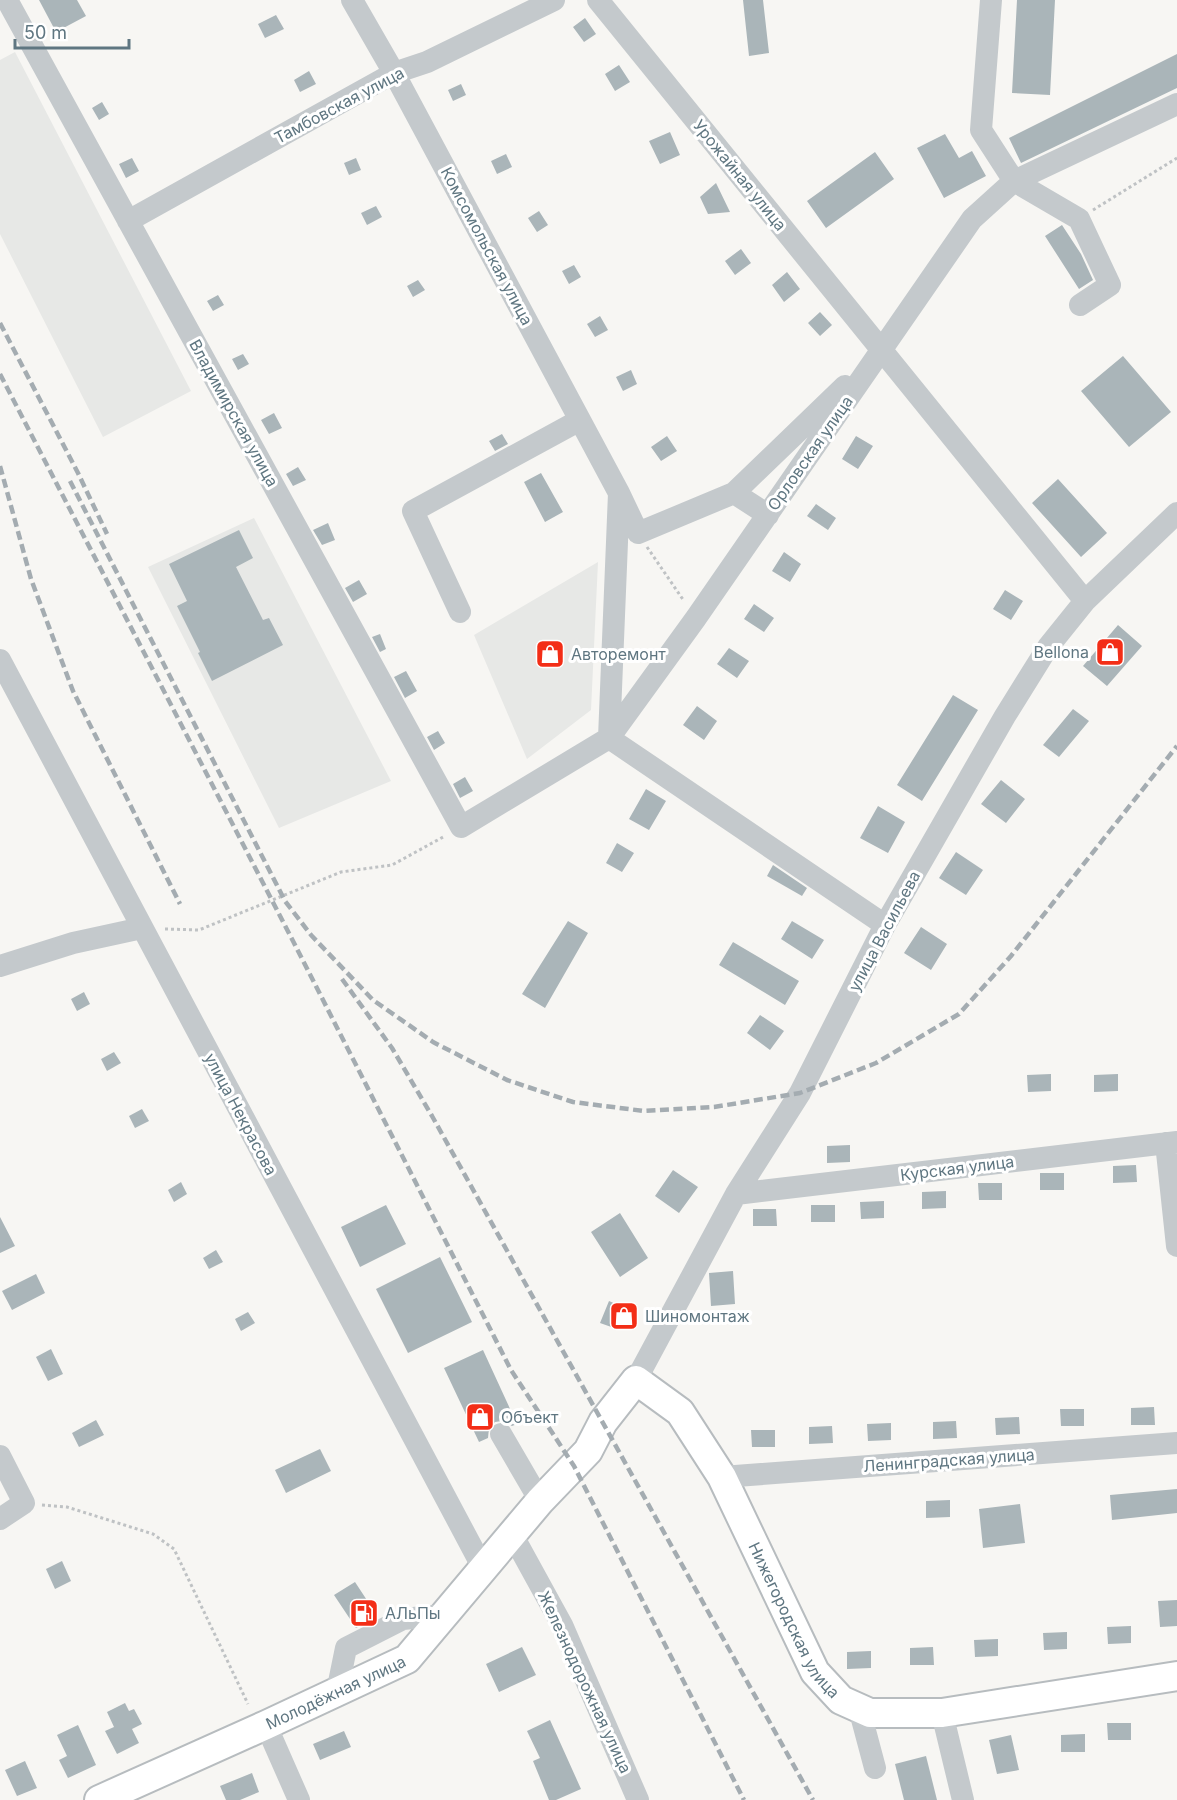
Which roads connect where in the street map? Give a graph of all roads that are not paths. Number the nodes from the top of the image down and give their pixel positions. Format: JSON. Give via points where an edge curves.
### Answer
{"nodes":[{"id":1,"x":7,"y":0,"type":"edge"},
{"id":2,"x":352,"y":0,"type":"edge"},
{"id":3,"x":554,"y":0,"type":"edge"},
{"id":4,"x":598,"y":0,"type":"edge"},
{"id":5,"x":991,"y":0,"type":"edge"},
{"id":6,"x":394,"y":73,"type":"junction"},
{"id":7,"x":1177,"y":104,"type":"edge"},
{"id":8,"x":1014,"y":181,"type":"junction"},
{"id":9,"x":128,"y":221,"type":"junction"},
{"id":10,"x":1080,"y":304,"type":"dead end"},
{"id":11,"x":882,"y":349,"type":"junction"},
{"id":12,"x":580,"y":420,"type":"junction"},
{"id":13,"x":619,"y":493,"type":"junction"},
{"id":14,"x":734,"y":493,"type":"junction"},
{"id":15,"x":1177,"y":513,"type":"edge"},
{"id":16,"x":768,"y":515,"type":"junction"},
{"id":17,"x":1085,"y":601,"type":"junction"},
{"id":18,"x":460,"y":612,"type":"dead end"},
{"id":19,"x":0,"y":660,"type":"edge"},
{"id":20,"x":609,"y":738,"type":"junction"},
{"id":21,"x":461,"y":826,"type":"joint"},
{"id":22,"x":885,"y":925,"type":"junction"},
{"id":23,"x":142,"y":928,"type":"junction"},
{"id":24,"x":0,"y":966,"type":"edge"},
{"id":25,"x":1172,"y":1142,"type":"edge"},
{"id":26,"x":736,"y":1194,"type":"junction"},
{"id":27,"x":1177,"y":1245,"type":"edge"},
{"id":28,"x":636,"y":1380,"type":"junction"},
{"id":29,"x":501,"y":1434,"type":"dead end"},
{"id":30,"x":1177,"y":1443,"type":"edge"},
{"id":31,"x":0,"y":1456,"type":"edge"},
{"id":32,"x":722,"y":1477,"type":"junction"},
{"id":33,"x":540,"y":1501,"type":"junction"},
{"id":34,"x":0,"y":1519,"type":"edge"},
{"id":35,"x":512,"y":1534,"type":"junction"},
{"id":36,"x":483,"y":1568,"type":"junction"},
{"id":37,"x":1177,"y":1676,"type":"edge"},
{"id":38,"x":859,"y":1708,"type":"junction"},
{"id":39,"x":942,"y":1713,"type":"junction"},
{"id":40,"x":257,"y":1715,"type":"junction"},
{"id":41,"x":875,"y":1768,"type":"dead end"},
{"id":42,"x":99,"y":1800,"type":"edge"},
{"id":43,"x":299,"y":1800,"type":"edge"},
{"id":44,"x":638,"y":1800,"type":"edge"},
{"id":45,"x":963,"y":1800,"type":"edge"}],
"edges":[{"from":1,"to":9,"type":"street","name":"Владимирская улица"},
{"from":2,"to":6,"type":"street","name":"Комсомольская улица"},
{"from":3,"to":6,"type":"street","name":"Тамбовская улица","via":[[427,62]]},
{"from":4,"to":11,"type":"street","name":"Урожайная улица"},
{"from":5,"to":8,"type":"street","via":[[981,130]]},
{"from":6,"to":9,"type":"street","name":"Тамбовская улица"},
{"from":6,"to":12,"type":"street","name":"Комсомольская улица"},
{"from":7,"to":8,"type":"street","name":"Орловская улица"},
{"from":8,"to":10,"type":"street","via":[[1079,219],[1110,285]]},
{"from":8,"to":11,"type":"street","name":"Орловская улица","via":[[972,219]]},
{"from":9,"to":21,"type":"street","name":"Владимирская улица"},
{"from":11,"to":14,"type":"street"},
{"from":11,"to":16,"type":"street","name":"Орловская улица"},
{"from":11,"to":17,"type":"street","name":"Урожайная улица"},
{"from":12,"to":13,"type":"street","name":"Комсомольская улица"},
{"from":12,"to":18,"type":"street","via":[[413,511]]},
{"from":13,"to":14,"type":"street","name":"Комсомольская улица","via":[[638,534]]},
{"from":13,"to":20,"type":"street"},
{"from":14,"to":16,"type":"street"},
{"from":15,"to":17,"type":"street","name":"улица Васильева"},
{"from":16,"to":20,"type":"street","name":"Орловская улица"},
{"from":17,"to":22,"type":"street","name":"улица Васильева","via":[[1048,647],[1005,716]]},
{"from":19,"to":23,"type":"street","name":"улица Некрасова"},
{"from":20,"to":21,"type":"street","name":"Орловская улица"},
{"from":20,"to":22,"type":"street"},
{"from":22,"to":26,"type":"street","name":"улица Васильева","via":[[800,1094]]},
{"from":23,"to":24,"type":"street","via":[[74,943]]},
{"from":23,"to":36,"type":"street","name":"улица Некрасова"},
{"from":25,"to":26,"type":"street","name":"Курская улица"},
{"from":25,"to":27,"type":"street"},
{"from":26,"to":28,"type":"street","name":"улица Васильева"},
{"from":28,"to":32,"type":"main road","name":"Нижегородская улица","via":[[680,1412]]},
{"from":28,"to":33,"type":"main road","name":"Молодёжная улица","via":[[603,1422],[588,1451]]},
{"from":29,"to":33,"type":"street"},
{"from":30,"to":32,"type":"street","name":"Ленинградская улица"},
{"from":31,"to":34,"type":"street","via":[[24,1503]]},
{"from":32,"to":38,"type":"main road","name":"Нижегородская улица","via":[[814,1672],[841,1700]]},
{"from":33,"to":35,"type":"main road","name":"Молодёжная улица"},
{"from":35,"to":36,"type":"main road","name":"Молодёжная улица"},
{"from":35,"to":44,"type":"street","name":"Железнодорожная улица","via":[[562,1625]]},
{"from":36,"to":40,"type":"main road","name":"Молодёжная улица","via":[[406,1659],[337,1692]]},
{"from":37,"to":39,"type":"main road","name":"Нижегородская улица"},
{"from":38,"to":39,"type":"main road","name":"Нижегородская улица","via":[[870,1713]]},
{"from":38,"to":41,"type":"street"},
{"from":39,"to":45,"type":"street"},
{"from":40,"to":42,"type":"main road","name":"Молодёжная улица"},
{"from":40,"to":43,"type":"street"}]}
